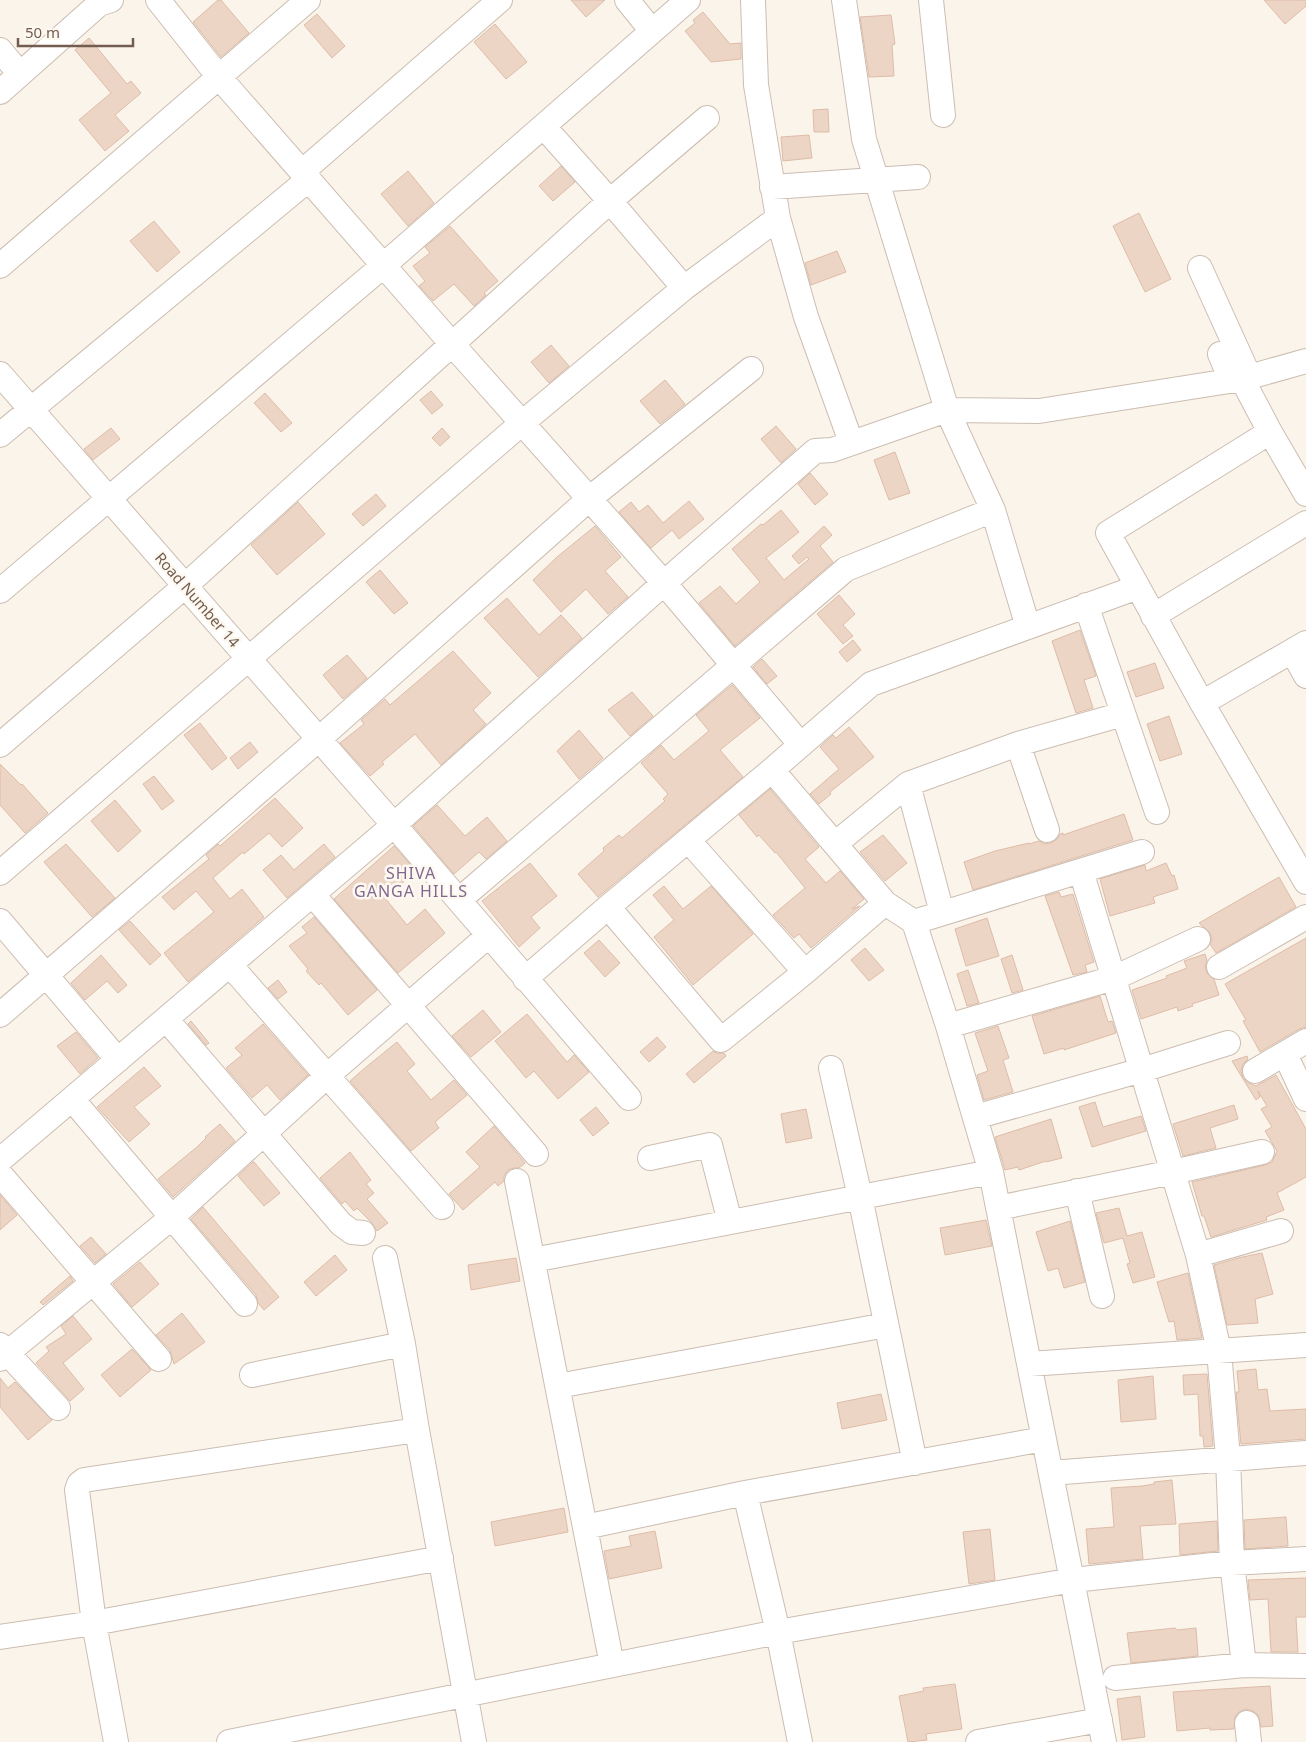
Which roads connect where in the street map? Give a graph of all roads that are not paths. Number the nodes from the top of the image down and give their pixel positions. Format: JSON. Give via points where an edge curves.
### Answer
{"nodes":[{"id":1,"x":158,"y":0,"type":"edge"},
{"id":2,"x":308,"y":0,"type":"edge"},
{"id":3,"x":500,"y":0,"type":"edge"},
{"id":4,"x":626,"y":0,"type":"edge"},
{"id":5,"x":688,"y":0,"type":"edge"},
{"id":6,"x":753,"y":0,"type":"edge"},
{"id":7,"x":844,"y":0,"type":"edge"},
{"id":8,"x":931,"y":0,"type":"edge"},
{"id":9,"x":102,"y":1,"type":"edge"},
{"id":10,"x":652,"y":31,"type":"junction"},
{"id":11,"x":0,"y":50,"type":"edge"},
{"id":12,"x":20,"y":74,"type":"junction"},
{"id":13,"x":219,"y":77,"type":"junction"},
{"id":14,"x":0,"y":92,"type":"edge"},
{"id":15,"x":943,"y":115,"type":"dead end"},
{"id":16,"x":707,"y":118,"type":"dead end"},
{"id":17,"x":544,"y":127,"type":"junction"},
{"id":18,"x":306,"y":175,"type":"junction"},
{"id":19,"x":918,"y":177,"type":"dead end"},
{"id":20,"x":876,"y":180,"type":"junction"},
{"id":21,"x":772,"y":187,"type":"junction"},
{"id":22,"x":610,"y":201,"type":"junction"},
{"id":23,"x":778,"y":218,"type":"junction"},
{"id":24,"x":384,"y":265,"type":"junction"},
{"id":25,"x":0,"y":266,"type":"edge"},
{"id":26,"x":1200,"y":268,"type":"dead end"},
{"id":27,"x":684,"y":288,"type":"junction"},
{"id":28,"x":452,"y":344,"type":"junction"},
{"id":29,"x":1220,"y":354,"type":"dead end"},
{"id":30,"x":1306,"y":361,"type":"edge"},
{"id":31,"x":751,"y":369,"type":"dead end"},
{"id":32,"x":0,"y":374,"type":"edge"},
{"id":33,"x":1241,"y":378,"type":"junction"},
{"id":34,"x":31,"y":409,"type":"junction"},
{"id":35,"x":947,"y":410,"type":"junction"},
{"id":36,"x":522,"y":423,"type":"junction"},
{"id":37,"x":1270,"y":432,"type":"junction"},
{"id":38,"x":0,"y":435,"type":"edge"},
{"id":39,"x":851,"y":442,"type":"junction"},
{"id":40,"x":1306,"y":494,"type":"edge"},
{"id":41,"x":108,"y":498,"type":"junction"},
{"id":42,"x":589,"y":499,"type":"junction"},
{"id":43,"x":993,"y":510,"type":"junction"},
{"id":44,"x":1306,"y":523,"type":"edge"},
{"id":45,"x":664,"y":583,"type":"junction"},
{"id":46,"x":185,"y":586,"type":"junction"},
{"id":47,"x":1138,"y":587,"type":"junction"},
{"id":48,"x":0,"y":591,"type":"edge"},
{"id":49,"x":1086,"y":605,"type":"junction"},
{"id":50,"x":1153,"y":616,"type":"junction"},
{"id":51,"x":1028,"y":627,"type":"junction"},
{"id":52,"x":1299,"y":647,"type":"edge"},
{"id":53,"x":249,"y":659,"type":"junction"},
{"id":54,"x":734,"y":665,"type":"junction"},
{"id":55,"x":1306,"y":676,"type":"edge"},
{"id":56,"x":1202,"y":703,"type":"junction"},
{"id":57,"x":1123,"y":714,"type":"junction"},
{"id":58,"x":319,"y":739,"type":"junction"},
{"id":59,"x":1018,"y":744,"type":"junction"},
{"id":60,"x":0,"y":745,"type":"edge"},
{"id":61,"x":801,"y":745,"type":"junction"},
{"id":62,"x":772,"y":770,"type":"junction"},
{"id":63,"x":908,"y":784,"type":"junction"},
{"id":64,"x":1157,"y":812,"type":"dead end"},
{"id":65,"x":394,"y":825,"type":"junction"},
{"id":66,"x":1047,"y":830,"type":"dead end"},
{"id":67,"x":688,"y":840,"type":"junction"},
{"id":68,"x":835,"y":844,"type":"junction"},
{"id":69,"x":1142,"y":852,"type":"dead end"},
{"id":70,"x":1081,"y":871,"type":"junction"},
{"id":71,"x":0,"y":873,"type":"edge"},
{"id":72,"x":1306,"y":882,"type":"edge"},
{"id":73,"x":313,"y":895,"type":"junction"},
{"id":74,"x":459,"y":900,"type":"junction"},
{"id":75,"x":885,"y":903,"type":"junction"},
{"id":76,"x":608,"y":907,"type":"junction"},
{"id":77,"x":942,"y":913,"type":"junction"},
{"id":78,"x":1306,"y":917,"type":"edge"},
{"id":79,"x":0,"y":921,"type":"edge"},
{"id":80,"x":914,"y":922,"type":"junction"},
{"id":81,"x":489,"y":935,"type":"junction"},
{"id":82,"x":1198,"y":939,"type":"dead end"},
{"id":83,"x":230,"y":965,"type":"junction"},
{"id":84,"x":1219,"y":967,"type":"dead end"},
{"id":85,"x":805,"y":972,"type":"junction"},
{"id":86,"x":46,"y":975,"type":"junction"},
{"id":87,"x":1114,"y":978,"type":"junction"},
{"id":88,"x":525,"y":979,"type":"junction"},
{"id":89,"x":409,"y":1006,"type":"junction"},
{"id":90,"x":0,"y":1015,"type":"edge"},
{"id":91,"x":166,"y":1019,"type":"junction"},
{"id":92,"x":948,"y":1026,"type":"junction"},
{"id":93,"x":1306,"y":1041,"type":"edge"},
{"id":94,"x":1228,"y":1043,"type":"dead end"},
{"id":95,"x":1285,"y":1054,"type":"junction"},
{"id":96,"x":118,"y":1060,"type":"junction"},
{"id":97,"x":831,"y":1068,"type":"dead end"},
{"id":98,"x":1142,"y":1070,"type":"junction"},
{"id":99,"x":1255,"y":1072,"type":"dead end"},
{"id":100,"x":327,"y":1076,"type":"junction"},
{"id":101,"x":628,"y":1098,"type":"dead end"},
{"id":102,"x":72,"y":1099,"type":"junction"},
{"id":103,"x":1306,"y":1099,"type":"edge"},
{"id":104,"x":975,"y":1117,"type":"junction"},
{"id":105,"x":264,"y":1134,"type":"junction"},
{"id":106,"x":1262,"y":1152,"type":"dead end"},
{"id":107,"x":536,"y":1154,"type":"dead end"},
{"id":108,"x":650,"y":1158,"type":"dead end"},
{"id":109,"x":0,"y":1160,"type":"edge"},
{"id":110,"x":991,"y":1172,"type":"junction"},
{"id":111,"x":1173,"y":1172,"type":"junction"},
{"id":112,"x":0,"y":1174,"type":"edge"},
{"id":113,"x":517,"y":1181,"type":"dead end"},
{"id":114,"x":1077,"y":1191,"type":"junction"},
{"id":115,"x":860,"y":1197,"type":"junction"},
{"id":116,"x":442,"y":1206,"type":"dead end"},
{"id":117,"x":998,"y":1208,"type":"junction"},
{"id":118,"x":171,"y":1218,"type":"junction"},
{"id":119,"x":730,"y":1222,"type":"junction"},
{"id":120,"x":1281,"y":1231,"type":"dead end"},
{"id":121,"x":363,"y":1233,"type":"dead end"},
{"id":122,"x":1198,"y":1254,"type":"junction"},
{"id":123,"x":385,"y":1258,"type":"dead end"},
{"id":124,"x":533,"y":1260,"type":"junction"},
{"id":125,"x":92,"y":1282,"type":"junction"},
{"id":126,"x":1102,"y":1296,"type":"dead end"},
{"id":127,"x":245,"y":1304,"type":"dead end"},
{"id":128,"x":886,"y":1325,"type":"junction"},
{"id":129,"x":404,"y":1344,"type":"junction"},
{"id":130,"x":1306,"y":1345,"type":"edge"},
{"id":131,"x":1219,"y":1351,"type":"junction"},
{"id":132,"x":2,"y":1353,"type":"edge"},
{"id":133,"x":159,"y":1360,"type":"dead end"},
{"id":134,"x":1029,"y":1364,"type":"junction"},
{"id":135,"x":252,"y":1375,"type":"dead end"},
{"id":136,"x":558,"y":1386,"type":"junction"},
{"id":137,"x":58,"y":1408,"type":"dead end"},
{"id":138,"x":417,"y":1430,"type":"junction"},
{"id":139,"x":1044,"y":1439,"type":"junction"},
{"id":140,"x":1306,"y":1453,"type":"edge"},
{"id":141,"x":1228,"y":1458,"type":"junction"},
{"id":142,"x":915,"y":1463,"type":"junction"},
{"id":143,"x":1051,"y":1473,"type":"junction"},
{"id":144,"x":744,"y":1493,"type":"junction"},
{"id":145,"x":585,"y":1527,"type":"junction"},
{"id":146,"x":441,"y":1558,"type":"junction"},
{"id":147,"x":1306,"y":1558,"type":"edge"},
{"id":148,"x":1232,"y":1563,"type":"junction"},
{"id":149,"x":1073,"y":1580,"type":"junction"},
{"id":150,"x":94,"y":1623,"type":"junction"},
{"id":151,"x":778,"y":1632,"type":"junction"},
{"id":152,"x":0,"y":1637,"type":"edge"},
{"id":153,"x":612,"y":1665,"type":"junction"},
{"id":154,"x":1244,"y":1665,"type":"junction"},
{"id":155,"x":1306,"y":1666,"type":"edge"},
{"id":156,"x":1115,"y":1678,"type":"dead end"},
{"id":157,"x":465,"y":1695,"type":"junction"},
{"id":158,"x":1102,"y":1731,"type":"edge"},
{"id":159,"x":310,"y":1734,"type":"edge"},
{"id":160,"x":116,"y":1742,"type":"edge"},
{"id":161,"x":230,"y":1742,"type":"edge"},
{"id":162,"x":474,"y":1742,"type":"edge"},
{"id":163,"x":800,"y":1742,"type":"edge"},
{"id":164,"x":978,"y":1742,"type":"edge"}],
"edges":[{"from":1,"to":13,"type":"street"},
{"from":2,"to":13,"type":"street"},
{"from":3,"to":18,"type":"street"},
{"from":4,"to":10,"type":"street"},
{"from":5,"to":10,"type":"street"},
{"from":6,"to":21,"type":"street","via":[[756,85]]},
{"from":7,"to":20,"type":"street","via":[[864,139]]},
{"from":8,"to":15,"type":"street"},
{"from":9,"to":12,"type":"street"},
{"from":10,"to":17,"type":"street"},
{"from":11,"to":12,"type":"street"},
{"from":12,"to":14,"type":"street"},
{"from":13,"to":18,"type":"street"},
{"from":13,"to":25,"type":"street"},
{"from":16,"to":22,"type":"street"},
{"from":17,"to":22,"type":"street"},
{"from":17,"to":24,"type":"street"},
{"from":18,"to":24,"type":"street"},
{"from":18,"to":34,"type":"street"},
{"from":19,"to":20,"type":"street"},
{"from":20,"to":21,"type":"street"},
{"from":20,"to":35,"type":"street"},
{"from":21,"to":23,"type":"street"},
{"from":22,"to":27,"type":"street"},
{"from":22,"to":28,"type":"street"},
{"from":23,"to":27,"type":"street"},
{"from":23,"to":39,"type":"street","via":[[806,317]]},
{"from":24,"to":28,"type":"street"},
{"from":24,"to":41,"type":"street"},
{"from":26,"to":33,"type":"street"},
{"from":27,"to":36,"type":"street"},
{"from":28,"to":36,"type":"street"},
{"from":28,"to":46,"type":"street"},
{"from":29,"to":33,"type":"street"},
{"from":30,"to":33,"type":"street"},
{"from":31,"to":42,"type":"street"},
{"from":32,"to":34,"type":"street","name":"Road Number 14"},
{"from":33,"to":35,"type":"street","via":[[1039,411]]},
{"from":33,"to":37,"type":"street"},
{"from":34,"to":38,"type":"street"},
{"from":34,"to":41,"type":"street","name":"Road Number 14"},
{"from":35,"to":39,"type":"street"},
{"from":35,"to":43,"type":"street"},
{"from":36,"to":42,"type":"street"},
{"from":36,"to":53,"type":"street"},
{"from":37,"to":40,"type":"street"},
{"from":37,"to":47,"type":"street","via":[[1108,533]]},
{"from":39,"to":45,"type":"street","via":[[832,450],[815,451]]},
{"from":41,"to":46,"type":"street","name":"Road Number 14"},
{"from":41,"to":48,"type":"street"},
{"from":42,"to":45,"type":"street"},
{"from":42,"to":58,"type":"street"},
{"from":43,"to":51,"type":"street"},
{"from":43,"to":54,"type":"street","via":[[846,568]]},
{"from":44,"to":50,"type":"street"},
{"from":45,"to":54,"type":"street"},
{"from":45,"to":65,"type":"street"},
{"from":46,"to":53,"type":"street","name":"Road Number 14"},
{"from":46,"to":60,"type":"street"},
{"from":47,"to":49,"type":"street"},
{"from":47,"to":50,"type":"street"},
{"from":49,"to":51,"type":"street"},
{"from":49,"to":57,"type":"street"},
{"from":50,"to":56,"type":"street"},
{"from":51,"to":61,"type":"street","via":[[871,684]]},
{"from":52,"to":55,"type":"street"},
{"from":52,"to":56,"type":"street"},
{"from":53,"to":58,"type":"street","name":"Road Number 14"},
{"from":53,"to":71,"type":"street"},
{"from":54,"to":61,"type":"street"},
{"from":54,"to":74,"type":"street"},
{"from":56,"to":72,"type":"street"},
{"from":57,"to":59,"type":"street"},
{"from":57,"to":64,"type":"street"},
{"from":58,"to":65,"type":"street","name":"Road Number 14"},
{"from":58,"to":86,"type":"street"},
{"from":59,"to":63,"type":"street"},
{"from":59,"to":66,"type":"street"},
{"from":61,"to":62,"type":"street"},
{"from":62,"to":67,"type":"street"},
{"from":62,"to":68,"type":"street"},
{"from":63,"to":68,"type":"street"},
{"from":63,"to":77,"type":"street"},
{"from":65,"to":73,"type":"street"},
{"from":65,"to":74,"type":"street","name":"Road Number 14"},
{"from":67,"to":76,"type":"street"},
{"from":67,"to":85,"type":"street"},
{"from":68,"to":75,"type":"street"},
{"from":69,"to":70,"type":"street"},
{"from":70,"to":77,"type":"street"},
{"from":70,"to":87,"type":"street"},
{"from":73,"to":83,"type":"street"},
{"from":73,"to":89,"type":"street"},
{"from":74,"to":81,"type":"street","name":"Road Number 14"},
{"from":75,"to":80,"type":"street"},
{"from":75,"to":85,"type":"street"},
{"from":76,"to":85,"type":"street","via":[[721,1040]]},
{"from":76,"to":88,"type":"street"},
{"from":77,"to":80,"type":"street"},
{"from":78,"to":84,"type":"street"},
{"from":79,"to":86,"type":"street"},
{"from":80,"to":92,"type":"street"},
{"from":81,"to":88,"type":"street","name":"Road Number 14"},
{"from":81,"to":89,"type":"street"},
{"from":82,"to":87,"type":"street"},
{"from":83,"to":91,"type":"street"},
{"from":83,"to":100,"type":"street"},
{"from":86,"to":90,"type":"street"},
{"from":86,"to":96,"type":"street"},
{"from":87,"to":92,"type":"street"},
{"from":87,"to":98,"type":"street"},
{"from":88,"to":101,"type":"street","name":"Road Number 14"},
{"from":89,"to":100,"type":"street"},
{"from":89,"to":107,"type":"street"},
{"from":91,"to":96,"type":"street"},
{"from":91,"to":105,"type":"street"},
{"from":92,"to":104,"type":"street"},
{"from":93,"to":95,"type":"street"},
{"from":94,"to":98,"type":"street"},
{"from":95,"to":99,"type":"street"},
{"from":95,"to":103,"type":"street"},
{"from":96,"to":102,"type":"street"},
{"from":97,"to":115,"type":"street"},
{"from":98,"to":104,"type":"street"},
{"from":98,"to":111,"type":"street"},
{"from":100,"to":105,"type":"street"},
{"from":100,"to":116,"type":"street"},
{"from":102,"to":109,"type":"street"},
{"from":102,"to":118,"type":"street"},
{"from":104,"to":110,"type":"street"},
{"from":105,"to":118,"type":"street"},
{"from":105,"to":121,"type":"street","via":[[340,1224],[352,1232]]},
{"from":106,"to":111,"type":"street"},
{"from":108,"to":119,"type":"street","via":[[710,1145]]},
{"from":110,"to":115,"type":"street"},
{"from":110,"to":117,"type":"street"},
{"from":111,"to":114,"type":"street"},
{"from":111,"to":122,"type":"street"},
{"from":112,"to":125,"type":"street"},
{"from":113,"to":124,"type":"street"},
{"from":114,"to":117,"type":"street"},
{"from":114,"to":126,"type":"street"},
{"from":115,"to":119,"type":"street"},
{"from":115,"to":128,"type":"street"},
{"from":117,"to":134,"type":"street"},
{"from":118,"to":125,"type":"street"},
{"from":118,"to":127,"type":"street"},
{"from":119,"to":124,"type":"street"},
{"from":120,"to":122,"type":"street"},
{"from":122,"to":131,"type":"street"},
{"from":123,"to":129,"type":"street"},
{"from":124,"to":136,"type":"street"},
{"from":125,"to":132,"type":"street"},
{"from":125,"to":133,"type":"street"},
{"from":128,"to":136,"type":"street"},
{"from":128,"to":142,"type":"street"},
{"from":129,"to":135,"type":"street"},
{"from":129,"to":138,"type":"street"},
{"from":130,"to":131,"type":"street"},
{"from":131,"to":134,"type":"street"},
{"from":131,"to":141,"type":"street"},
{"from":132,"to":137,"type":"street"},
{"from":134,"to":139,"type":"street"},
{"from":136,"to":145,"type":"street"},
{"from":138,"to":146,"type":"street"},
{"from":138,"to":150,"type":"street","via":[[84,1480],[77,1490]]},
{"from":139,"to":142,"type":"street"},
{"from":139,"to":143,"type":"street"},
{"from":140,"to":141,"type":"street"},
{"from":141,"to":143,"type":"street"},
{"from":141,"to":148,"type":"street"},
{"from":142,"to":144,"type":"street"},
{"from":143,"to":149,"type":"street"},
{"from":144,"to":145,"type":"street"},
{"from":144,"to":151,"type":"street"},
{"from":145,"to":153,"type":"street"},
{"from":146,"to":150,"type":"street"},
{"from":146,"to":157,"type":"street"},
{"from":147,"to":148,"type":"street"},
{"from":148,"to":149,"type":"street"},
{"from":148,"to":154,"type":"street"},
{"from":149,"to":151,"type":"street"},
{"from":149,"to":158,"type":"street"},
{"from":150,"to":152,"type":"street"},
{"from":150,"to":160,"type":"street"},
{"from":151,"to":153,"type":"street"},
{"from":151,"to":163,"type":"street"},
{"from":153,"to":157,"type":"street"},
{"from":154,"to":155,"type":"street"},
{"from":154,"to":156,"type":"street"},
{"from":157,"to":159,"type":"street"},
{"from":157,"to":162,"type":"street"},
{"from":158,"to":164,"type":"street"},
{"from":159,"to":161,"type":"street"}]}
